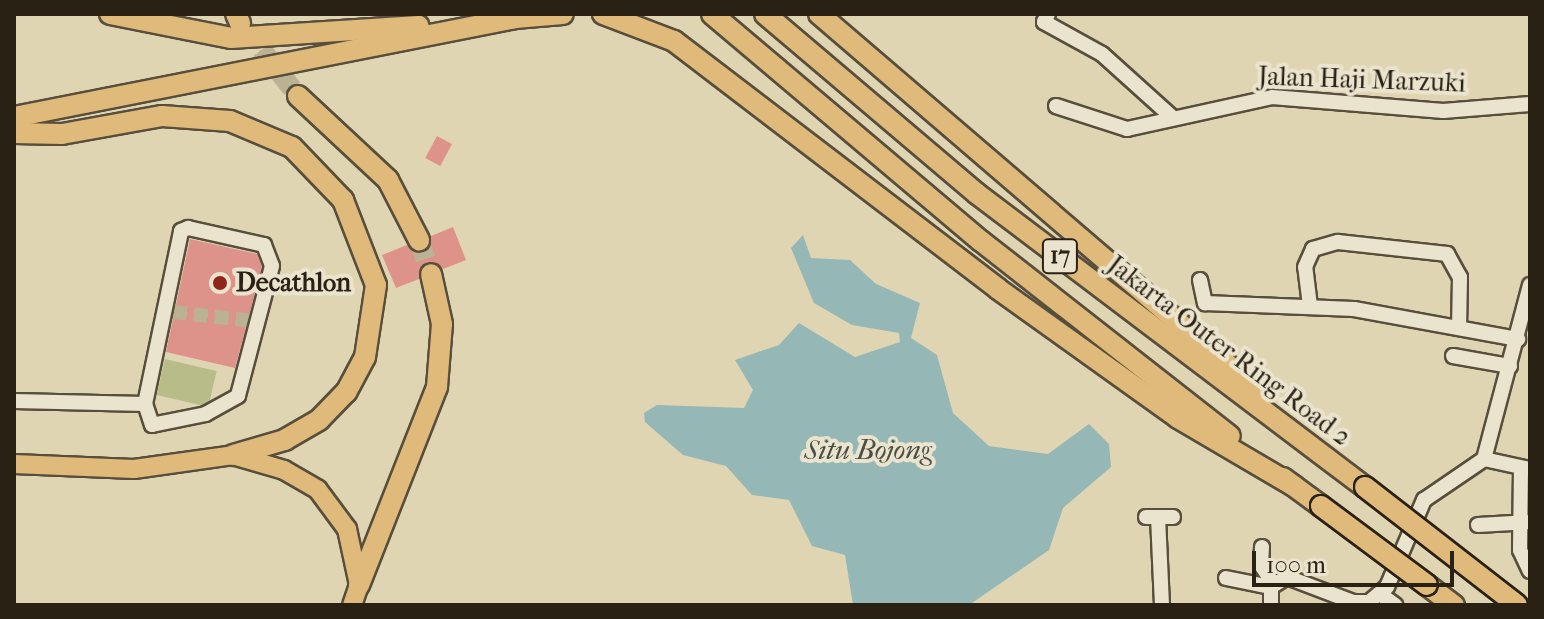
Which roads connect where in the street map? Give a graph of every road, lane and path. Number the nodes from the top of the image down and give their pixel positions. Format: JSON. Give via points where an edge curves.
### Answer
{"nodes":[{"id":1,"x":110,"y":14,"type":"edge"},
{"id":2,"x":563,"y":14,"type":"edge"},
{"id":3,"x":603,"y":14,"type":"edge"},
{"id":4,"x":712,"y":14,"type":"edge"},
{"id":5,"x":765,"y":14,"type":"edge"},
{"id":6,"x":819,"y":14,"type":"edge"},
{"id":7,"x":516,"y":18,"type":"junction"},
{"id":8,"x":1046,"y":18,"type":"edge"},
{"id":9,"x":298,"y":96,"type":"tunnel mouth"},
{"id":10,"x":1530,"y":104,"type":"edge"},
{"id":11,"x":1056,"y":106,"type":"dead end"},
{"id":12,"x":14,"y":117,"type":"edge"},
{"id":13,"x":1173,"y":118,"type":"junction"},
{"id":14,"x":14,"y":133,"type":"edge"},
{"id":15,"x":419,"y":240,"type":"tunnel mouth"},
{"id":16,"x":431,"y":274,"type":"tunnel mouth"},
{"id":17,"x":1200,"y":280,"type":"dead end"},
{"id":18,"x":1530,"y":288,"type":"edge"},
{"id":19,"x":1310,"y":306,"type":"junction"},
{"id":20,"x":1459,"y":327,"type":"junction"},
{"id":21,"x":1518,"y":339,"type":"junction"},
{"id":22,"x":1453,"y":356,"type":"dead end"},
{"id":23,"x":1510,"y":366,"type":"junction"},
{"id":24,"x":14,"y":401,"type":"edge"},
{"id":25,"x":145,"y":404,"type":"junction"},
{"id":26,"x":233,"y":455,"type":"junction"},
{"id":27,"x":1484,"y":459,"type":"junction"},
{"id":28,"x":14,"y":464,"type":"edge"},
{"id":29,"x":1526,"y":469,"type":"edge"},
{"id":30,"x":1294,"y":486,"type":"junction"},
{"id":31,"x":1365,"y":486,"type":"junction"},
{"id":32,"x":1173,"y":517,"type":"dead end"},
{"id":33,"x":1525,"y":522,"type":"edge"},
{"id":34,"x":1478,"y":525,"type":"dead end"},
{"id":35,"x":1262,"y":547,"type":"dead end"},
{"id":36,"x":1530,"y":571,"type":"edge"},
{"id":37,"x":1226,"y":578,"type":"dead end"},
{"id":38,"x":359,"y":585,"type":"junction"},
{"id":39,"x":1272,"y":585,"type":"junction"},
{"id":40,"x":1380,"y":594,"type":"junction"},
{"id":41,"x":352,"y":605,"type":"edge"},
{"id":42,"x":1162,"y":605,"type":"edge"},
{"id":43,"x":1271,"y":605,"type":"edge"},
{"id":44,"x":1395,"y":605,"type":"edge"},
{"id":45,"x":1454,"y":605,"type":"edge"},
{"id":46,"x":1517,"y":605,"type":"edge"}],
"edges":[{"from":1,"to":7,"type":"highway","via":[[177,33],[262,39]]},
{"from":2,"to":7,"type":"highway"},
{"from":3,"to":30,"type":"highway","via":[[641,23],[692,53],[998,289],[1178,418]]},
{"from":4,"to":30,"type":"highway","number":"17","via":[[981,241]]},
{"from":5,"to":31,"type":"highway","name":"Jakarta Outer Ring Road 2","number":"17","via":[[976,193]]},
{"from":6,"to":31,"type":"highway"},
{"from":7,"to":12,"type":"highway"},
{"from":8,"to":13,"type":"street","via":[[1092,46]]},
{"from":9,"to":15,"type":"highway","via":[[388,180]]},
{"from":10,"to":13,"type":"street","name":"Jalan Haji Marzuki","via":[[1443,111],[1272,97]]},
{"from":11,"to":13,"type":"street","name":"Jalan Haji Marzuki","via":[[1127,129]]},
{"from":14,"to":26,"type":"highway","via":[[62,134],[162,116],[230,121],[292,147],[343,200],[376,285],[375,328],[361,367],[346,392],[308,427]]},
{"from":16,"to":38,"type":"highway","via":[[442,324],[437,387]]},
{"from":17,"to":19,"type":"street","via":[[1205,303]]},
{"from":18,"to":21,"type":"street"},
{"from":19,"to":20,"type":"street"},
{"from":19,"to":20,"type":"street","via":[[1305,267],[1313,249],[1338,242],[1447,254],[1460,277]]},
{"from":20,"to":21,"type":"street"},
{"from":21,"to":23,"type":"street"},
{"from":22,"to":23,"type":"street"},
{"from":23,"to":27,"type":"street"},
{"from":24,"to":25,"type":"street"},
{"from":25,"to":25,"type":"street","via":[[169,311],[181,231],[188,228],[271,251],[231,403],[152,425]]},
{"from":26,"to":28,"type":"main road","via":[[134,469]]},
{"from":26,"to":38,"type":"main road","via":[[293,474],[327,500],[347,529]]},
{"from":27,"to":29,"type":"street"},
{"from":27,"to":40,"type":"street","via":[[1424,500]]},
{"from":29,"to":33,"type":"street"},
{"from":30,"to":45,"type":"highway","number":"17","bridge":true},
{"from":31,"to":46,"type":"highway","name":"Jakarta Outer Ring Road 2","number":"17","bridge":true},
{"from":32,"to":42,"type":"street","via":[[1152,517]]},
{"from":33,"to":34,"type":"street"},
{"from":33,"to":36,"type":"street"},
{"from":35,"to":39,"type":"street","via":[[1261,565]]},
{"from":37,"to":39,"type":"street"},
{"from":38,"to":41,"type":"main road"},
{"from":39,"to":40,"type":"street","via":[[1296,579],[1353,602]]},
{"from":39,"to":43,"type":"street"},
{"from":40,"to":44,"type":"street"}]}
